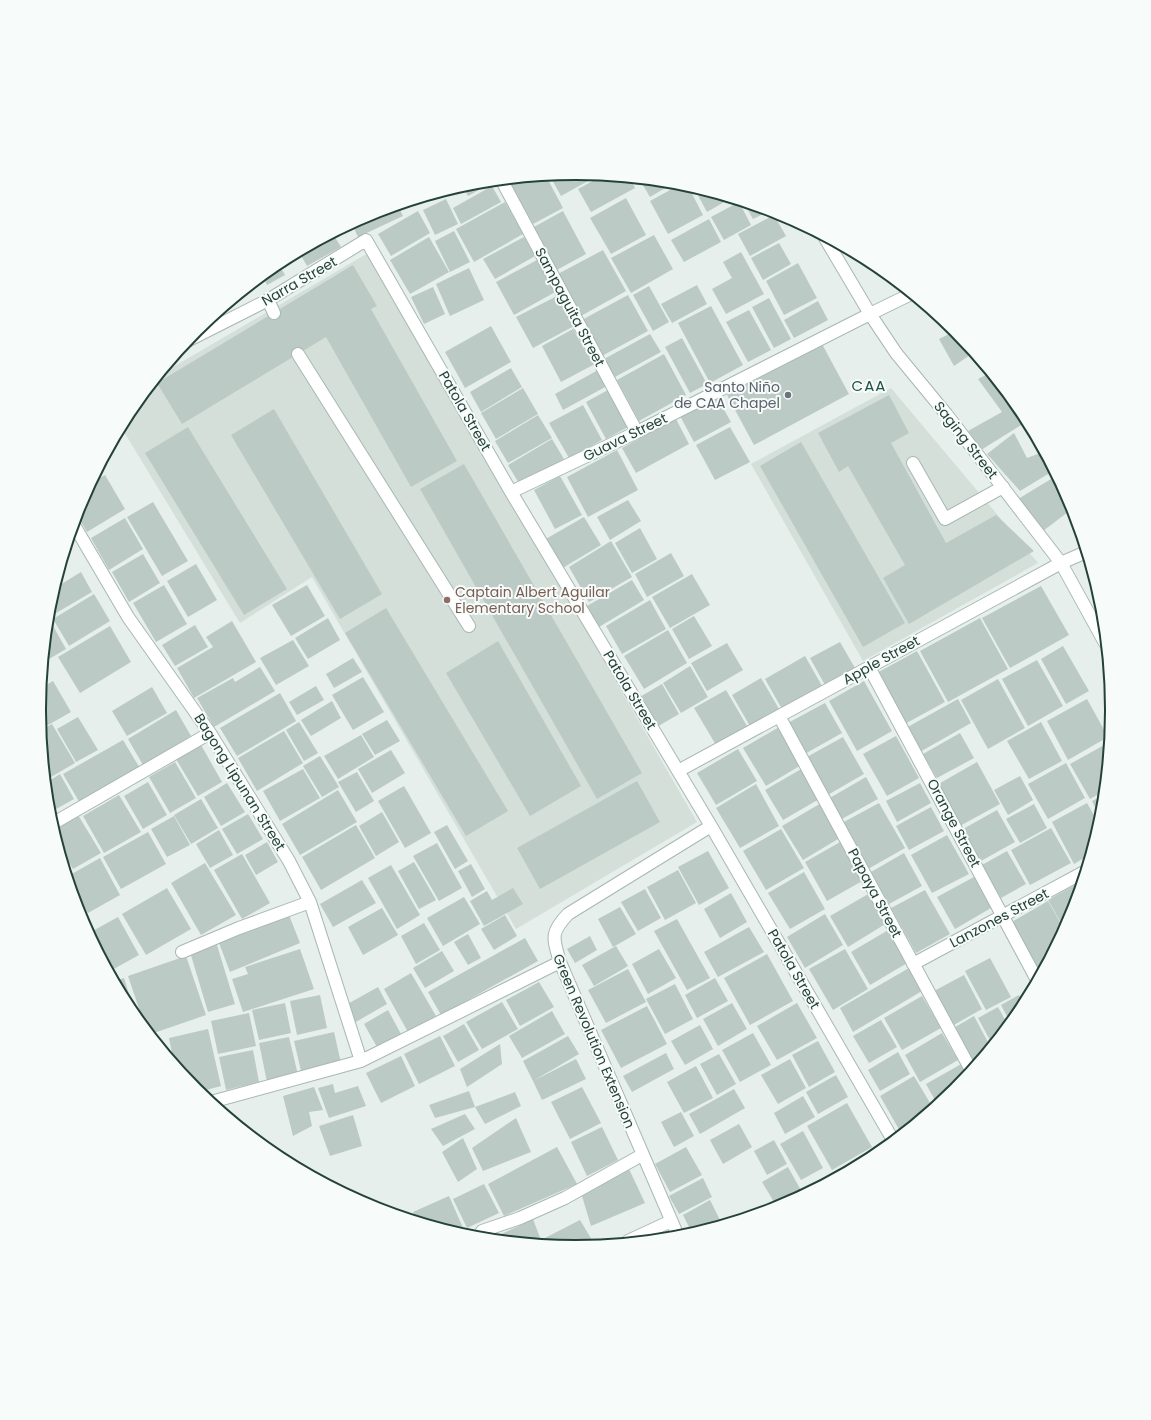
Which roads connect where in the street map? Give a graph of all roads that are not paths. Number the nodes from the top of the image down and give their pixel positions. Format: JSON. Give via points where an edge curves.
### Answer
{"nodes":[{"id":1,"x":504,"y":185,"type":"edge"},
{"id":2,"x":366,"y":240,"type":"joint"},
{"id":3,"x":829,"y":245,"type":"edge"},
{"id":4,"x":906,"y":296,"type":"edge"},
{"id":5,"x":268,"y":300,"type":"junction"},
{"id":6,"x":274,"y":313,"type":"dead end"},
{"id":7,"x":870,"y":314,"type":"junction"},
{"id":8,"x":206,"y":332,"type":"edge"},
{"id":9,"x":298,"y":354,"type":"dead end"},
{"id":10,"x":637,"y":432,"type":"junction"},
{"id":11,"x":913,"y":463,"type":"dead end"},
{"id":12,"x":1003,"y":487,"type":"junction"},
{"id":13,"x":511,"y":492,"type":"junction"},
{"id":14,"x":77,"y":531,"type":"edge"},
{"id":15,"x":1081,"y":554,"type":"edge"},
{"id":16,"x":1061,"y":563,"type":"junction"},
{"id":17,"x":469,"y":626,"type":"dead end"},
{"id":18,"x":1099,"y":631,"type":"edge"},
{"id":19,"x":869,"y":667,"type":"junction"},
{"id":20,"x":779,"y":716,"type":"junction"},
{"id":21,"x":210,"y":733,"type":"junction"},
{"id":22,"x":678,"y":771,"type":"junction"},
{"id":23,"x":58,"y":821,"type":"edge"},
{"id":24,"x":711,"y":826,"type":"junction"},
{"id":25,"x":1079,"y":875,"type":"edge"},
{"id":26,"x":310,"y":902,"type":"junction"},
{"id":27,"x":1004,"y":916,"type":"junction"},
{"id":28,"x":182,"y":952,"type":"dead end"},
{"id":29,"x":560,"y":962,"type":"junction"},
{"id":30,"x":913,"y":964,"type":"junction"},
{"id":31,"x":1034,"y":975,"type":"edge"},
{"id":32,"x":361,"y":1061,"type":"junction"},
{"id":33,"x":968,"y":1066,"type":"edge"},
{"id":34,"x":218,"y":1100,"type":"edge"},
{"id":35,"x":890,"y":1136,"type":"edge"},
{"id":36,"x":642,"y":1155,"type":"junction"},
{"id":37,"x":671,"y":1221,"type":"junction"},
{"id":38,"x":675,"y":1230,"type":"edge"},
{"id":39,"x":484,"y":1231,"type":"edge"},
{"id":40,"x":640,"y":1235,"type":"edge"}],
"edges":[{"from":1,"to":10,"type":"street","name":"Sampaguita Street"},
{"from":2,"to":5,"type":"street","name":"Narra Street"},
{"from":2,"to":13,"type":"street","name":"Patola Street"},
{"from":3,"to":7,"type":"street","name":"Saging Street"},
{"from":4,"to":7,"type":"street","name":"Guava Street"},
{"from":5,"to":6,"type":"street"},
{"from":5,"to":8,"type":"street","name":"Narra Street"},
{"from":7,"to":10,"type":"street","name":"Guava Street"},
{"from":7,"to":12,"type":"street","name":"Saging Street","via":[[896,353]]},
{"from":9,"to":17,"type":"street"},
{"from":10,"to":13,"type":"street","name":"Guava Street"},
{"from":11,"to":12,"type":"street","via":[[945,518]]},
{"from":12,"to":16,"type":"street","name":"Saging Street"},
{"from":13,"to":22,"type":"street","name":"Patola Street"},
{"from":14,"to":21,"type":"street","name":"Bagong Lipunan Street","via":[[128,616]]},
{"from":15,"to":16,"type":"street","name":"Apple Street"},
{"from":16,"to":18,"type":"street","name":"Saging Street"},
{"from":16,"to":19,"type":"street","name":"Apple Street"},
{"from":19,"to":20,"type":"street","name":"Apple Street"},
{"from":19,"to":27,"type":"street","name":"Orange Street"},
{"from":20,"to":22,"type":"street","name":"Apple Street"},
{"from":20,"to":30,"type":"street","name":"Papaya Street"},
{"from":21,"to":23,"type":"street"},
{"from":21,"to":26,"type":"street","name":"Bagong Lipunan Street","via":[[290,861]]},
{"from":22,"to":24,"type":"street","name":"Patola Street"},
{"from":24,"to":29,"type":"street","name":"Green Revolution Extension","via":[[568,914],[558,925],[553,939]]},
{"from":24,"to":35,"type":"street","name":"Patola Street"},
{"from":25,"to":27,"type":"street","name":"Lanzones Street"},
{"from":26,"to":28,"type":"street"},
{"from":26,"to":32,"type":"street","name":"Bagong Lipunan Street"},
{"from":27,"to":30,"type":"street","name":"Lanzones Street"},
{"from":27,"to":31,"type":"street","name":"Orange Street"},
{"from":29,"to":32,"type":"street"},
{"from":29,"to":36,"type":"street","name":"Green Revolution Extension"},
{"from":30,"to":33,"type":"street","name":"Papaya Street"},
{"from":32,"to":34,"type":"street"},
{"from":36,"to":37,"type":"street","name":"Green Revolution Extension"},
{"from":36,"to":39,"type":"street","via":[[565,1198]]},
{"from":37,"to":38,"type":"street","name":"Green Revolution Extension"},
{"from":37,"to":40,"type":"street"}]}
